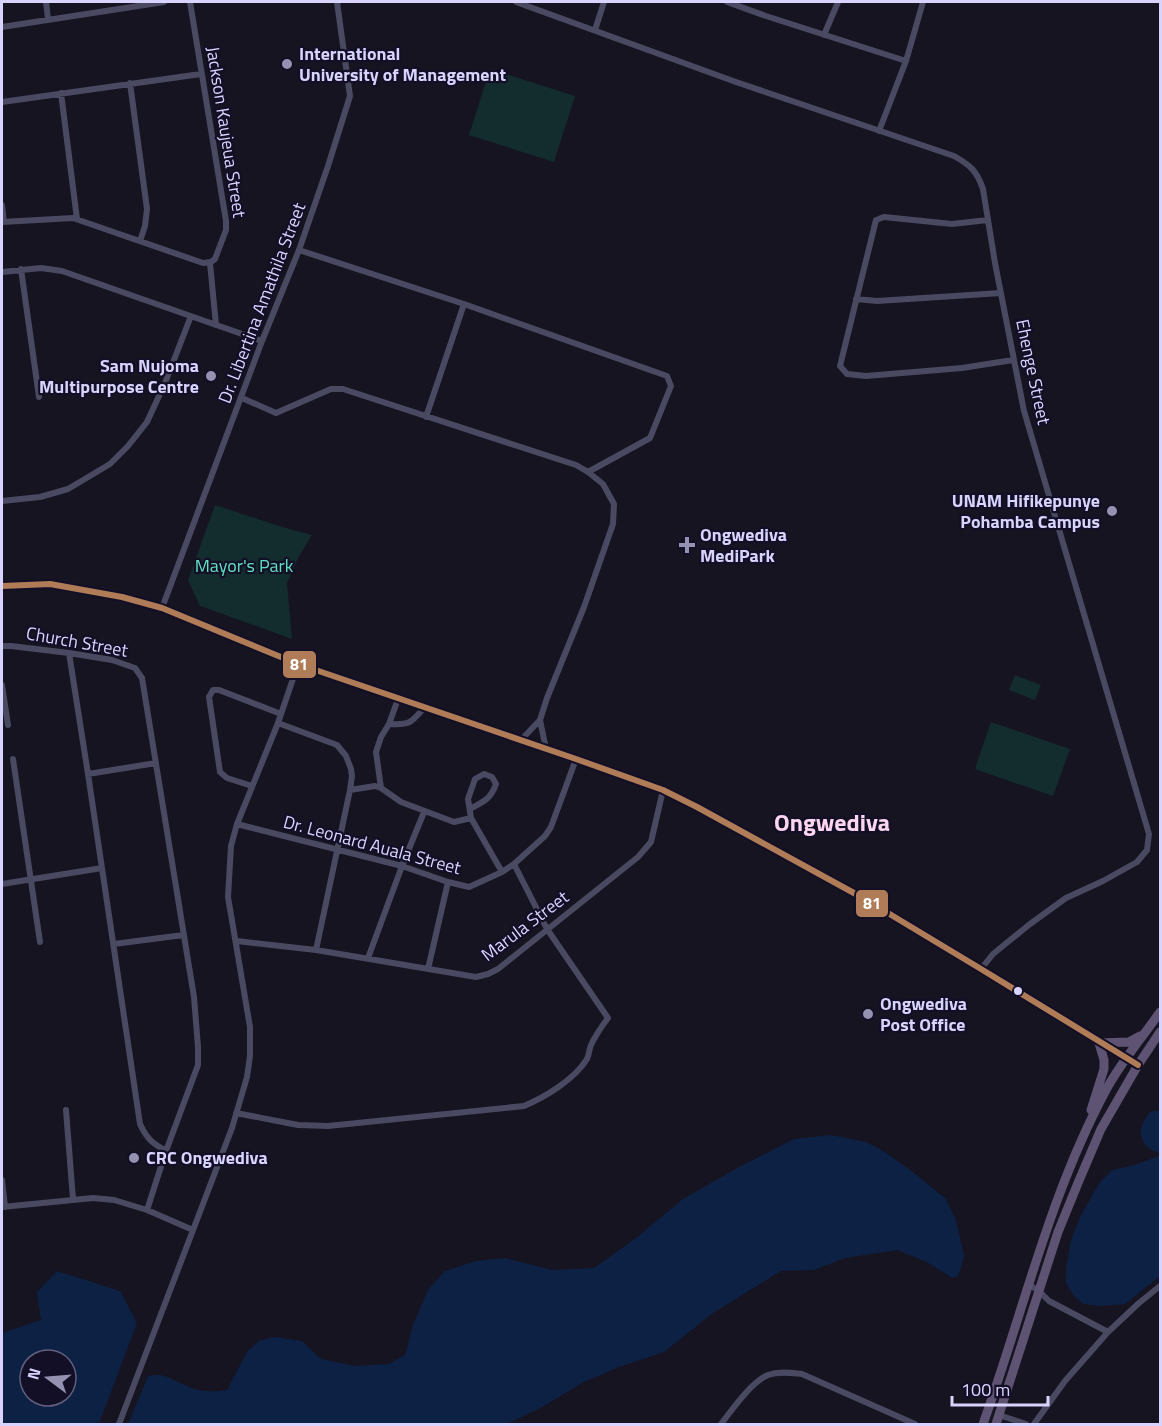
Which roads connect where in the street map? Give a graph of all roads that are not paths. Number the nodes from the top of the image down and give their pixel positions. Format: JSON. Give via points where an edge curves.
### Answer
{"nodes":[{"id":1,"x":46,"y":2,"type":"edge"},
{"id":2,"x":164,"y":2,"type":"edge"},
{"id":3,"x":190,"y":2,"type":"edge"},
{"id":4,"x":337,"y":2,"type":"edge"},
{"id":5,"x":516,"y":2,"type":"edge"},
{"id":6,"x":538,"y":2,"type":"edge"},
{"id":7,"x":604,"y":2,"type":"edge"},
{"id":8,"x":727,"y":2,"type":"edge"},
{"id":9,"x":838,"y":2,"type":"edge"},
{"id":10,"x":923,"y":2,"type":"edge"},
{"id":11,"x":117,"y":5,"type":"edge"},
{"id":12,"x":536,"y":9,"type":"junction"},
{"id":13,"x":48,"y":19,"type":"junction"},
{"id":14,"x":2,"y":27,"type":"edge"},
{"id":15,"x":595,"y":30,"type":"junction"},
{"id":16,"x":824,"y":35,"type":"junction"},
{"id":17,"x":906,"y":61,"type":"junction"},
{"id":18,"x":201,"y":74,"type":"junction"},
{"id":19,"x":130,"y":83,"type":"junction"},
{"id":20,"x":61,"y":93,"type":"junction"},
{"id":21,"x":2,"y":102,"type":"edge"},
{"id":22,"x":879,"y":131,"type":"junction"},
{"id":23,"x":2,"y":205,"type":"edge"},
{"id":24,"x":77,"y":219,"type":"junction"},
{"id":25,"x":988,"y":220,"type":"junction"},
{"id":26,"x":3,"y":222,"type":"edge"},
{"id":27,"x":140,"y":241,"type":"junction"},
{"id":28,"x":299,"y":250,"type":"junction"},
{"id":29,"x":210,"y":263,"type":"junction"},
{"id":30,"x":21,"y":270,"type":"junction"},
{"id":31,"x":2,"y":272,"type":"edge"},
{"id":32,"x":1001,"y":292,"type":"junction"},
{"id":33,"x":856,"y":299,"type":"junction"},
{"id":34,"x":464,"y":304,"type":"junction"},
{"id":35,"x":191,"y":316,"type":"junction"},
{"id":36,"x":216,"y":325,"type":"junction"},
{"id":37,"x":262,"y":341,"type":"junction"},
{"id":38,"x":1013,"y":360,"type":"junction"},
{"id":39,"x":39,"y":397,"type":"dead end"},
{"id":40,"x":242,"y":398,"type":"junction"},
{"id":41,"x":426,"y":417,"type":"junction"},
{"id":42,"x":588,"y":472,"type":"junction"},
{"id":43,"x":2,"y":501,"type":"edge"},
{"id":44,"x":2,"y":586,"type":"edge"},
{"id":45,"x":162,"y":608,"type":"junction"},
{"id":46,"x":2,"y":646,"type":"edge"},
{"id":47,"x":69,"y":652,"type":"junction"},
{"id":48,"x":298,"y":664,"type":"junction"},
{"id":49,"x":2,"y":685,"type":"edge"},
{"id":50,"x":398,"y":699,"type":"junction"},
{"id":51,"x":424,"y":708,"type":"junction"},
{"id":52,"x":281,"y":714,"type":"junction"},
{"id":53,"x":540,"y":720,"type":"junction"},
{"id":54,"x":278,"y":723,"type":"junction"},
{"id":55,"x":389,"y":724,"type":"junction"},
{"id":56,"x":8,"y":725,"type":"dead end"},
{"id":57,"x":521,"y":740,"type":"junction"},
{"id":58,"x":546,"y":749,"type":"junction"},
{"id":59,"x":13,"y":759,"type":"dead end"},
{"id":60,"x":576,"y":759,"type":"junction"},
{"id":61,"x":156,"y":762,"type":"junction"},
{"id":62,"x":88,"y":774,"type":"junction"},
{"id":63,"x":252,"y":786,"type":"junction"},
{"id":64,"x":381,"y":788,"type":"junction"},
{"id":65,"x":350,"y":790,"type":"junction"},
{"id":66,"x":663,"y":790,"type":"junction"},
{"id":67,"x":470,"y":809,"type":"junction"},
{"id":68,"x":424,"y":812,"type":"junction"},
{"id":69,"x":471,"y":818,"type":"junction"},
{"id":70,"x":237,"y":824,"type":"junction"},
{"id":71,"x":337,"y":850,"type":"junction"},
{"id":72,"x":514,"y":864,"type":"junction"},
{"id":73,"x":402,"y":866,"type":"junction"},
{"id":74,"x":102,"y":868,"type":"junction"},
{"id":75,"x":501,"y":872,"type":"junction"},
{"id":76,"x":30,"y":879,"type":"junction"},
{"id":77,"x":448,"y":882,"type":"junction"},
{"id":78,"x":2,"y":884,"type":"edge"},
{"id":79,"x":547,"y":929,"type":"junction"},
{"id":80,"x":183,"y":935,"type":"junction"},
{"id":81,"x":237,"y":941,"type":"junction"},
{"id":82,"x":40,"y":942,"type":"dead end"},
{"id":83,"x":114,"y":944,"type":"junction"},
{"id":84,"x":316,"y":950,"type":"junction"},
{"id":85,"x":368,"y":958,"type":"junction"},
{"id":86,"x":428,"y":969,"type":"junction"},
{"id":87,"x":981,"y":969,"type":"junction"},
{"id":88,"x":1158,"y":1015,"type":"edge"},
{"id":89,"x":1161,"y":1032,"type":"edge"},
{"id":90,"x":1100,"y":1043,"type":"junction"},
{"id":91,"x":1125,"y":1058,"type":"junction"},
{"id":92,"x":1138,"y":1065,"type":"junction"},
{"id":93,"x":66,"y":1110,"type":"dead end"},
{"id":94,"x":236,"y":1113,"type":"junction"},
{"id":95,"x":1078,"y":1146,"type":"junction"},
{"id":96,"x":166,"y":1151,"type":"junction"},
{"id":97,"x":2,"y":1180,"type":"edge"},
{"id":98,"x":73,"y":1199,"type":"junction"},
{"id":99,"x":3,"y":1207,"type":"edge"},
{"id":100,"x":147,"y":1210,"type":"junction"},
{"id":101,"x":193,"y":1230,"type":"junction"},
{"id":102,"x":1028,"y":1284,"type":"junction"},
{"id":103,"x":1161,"y":1286,"type":"edge"},
{"id":104,"x":1039,"y":1291,"type":"junction"},
{"id":105,"x":1107,"y":1332,"type":"junction"},
{"id":106,"x":998,"y":1420,"type":"edge"},
{"id":107,"x":119,"y":1425,"type":"edge"},
{"id":108,"x":721,"y":1425,"type":"edge"},
{"id":109,"x":915,"y":1425,"type":"edge"},
{"id":110,"x":983,"y":1425,"type":"edge"},
{"id":111,"x":1026,"y":1425,"type":"edge"},
{"id":112,"x":1034,"y":1425,"type":"edge"}],
"edges":[{"from":1,"to":13,"type":"street"},
{"from":2,"to":11,"type":"street"},
{"from":3,"to":18,"type":"street","name":"Jackson Kaujeua Street"},
{"from":4,"to":28,"type":"street","name":"Dr. Libertina Amathila Street","via":[[350,96]]},
{"from":5,"to":12,"type":"street","name":"Ehenge Street"},
{"from":6,"to":12,"type":"street"},
{"from":7,"to":15,"type":"street"},
{"from":8,"to":16,"type":"street"},
{"from":9,"to":16,"type":"street"},
{"from":10,"to":17,"type":"street"},
{"from":11,"to":13,"type":"street"},
{"from":12,"to":15,"type":"street","name":"Ehenge Street"},
{"from":13,"to":14,"type":"street"},
{"from":15,"to":22,"type":"street","name":"Ehenge Street"},
{"from":16,"to":17,"type":"street"},
{"from":17,"to":22,"type":"street"},
{"from":18,"to":19,"type":"street"},
{"from":18,"to":29,"type":"street","name":"Jackson Kaujeua Street","via":[[226,221],[217,255]]},
{"from":19,"to":20,"type":"street"},
{"from":19,"to":27,"type":"street","via":[[147,209]]},
{"from":20,"to":21,"type":"street"},
{"from":20,"to":24,"type":"street"},
{"from":22,"to":25,"type":"street","name":"Ehenge Street","via":[[954,156],[969,165],[979,178]]},
{"from":23,"to":26,"type":"street"},
{"from":24,"to":26,"type":"street"},
{"from":24,"to":27,"type":"street"},
{"from":25,"to":32,"type":"street","name":"Ehenge Street"},
{"from":25,"to":33,"type":"street","via":[[952,224],[884,217],[876,220]]},
{"from":27,"to":29,"type":"street"},
{"from":28,"to":34,"type":"street"},
{"from":28,"to":37,"type":"street","name":"Dr. Libertina Amathila Street"},
{"from":29,"to":36,"type":"street"},
{"from":30,"to":31,"type":"street"},
{"from":30,"to":35,"type":"street","via":[[62,271]]},
{"from":30,"to":39,"type":"street"},
{"from":32,"to":33,"type":"street","via":[[878,302]]},
{"from":32,"to":38,"type":"street","name":"Ehenge Street"},
{"from":33,"to":38,"type":"street","via":[[840,366],[847,374],[941,370]]},
{"from":34,"to":41,"type":"street"},
{"from":34,"to":42,"type":"street","via":[[667,376],[671,386],[650,438]]},
{"from":35,"to":36,"type":"street"},
{"from":35,"to":43,"type":"street","via":[[147,422],[110,464],[60,492]]},
{"from":36,"to":37,"type":"street"},
{"from":37,"to":40,"type":"street","name":"Dr. Libertina Amathila Street"},
{"from":38,"to":87,"type":"street","name":"Ehenge Street","via":[[1024,411],[1149,834],[1147,850],[1137,862],[1066,898],[993,954]]},
{"from":40,"to":41,"type":"street","via":[[276,413],[327,390],[339,389]]},
{"from":40,"to":45,"type":"street","name":"Dr. Libertina Amathila Street"},
{"from":41,"to":42,"type":"street"},
{"from":42,"to":53,"type":"street","via":[[603,484],[614,504],[613,524]]},
{"from":44,"to":45,"type":"street","via":[[50,584]]},
{"from":45,"to":48,"type":"street"},
{"from":46,"to":47,"type":"street","name":"Church Street"},
{"from":47,"to":61,"type":"street","name":"Church Street","via":[[135,668],[142,678]]},
{"from":47,"to":62,"type":"street"},
{"from":48,"to":50,"type":"street"},
{"from":48,"to":52,"type":"street"},
{"from":49,"to":56,"type":"street"},
{"from":50,"to":51,"type":"street"},
{"from":50,"to":55,"type":"street"},
{"from":51,"to":55,"type":"street","via":[[411,722]]},
{"from":51,"to":57,"type":"street"},
{"from":52,"to":54,"type":"street"},
{"from":52,"to":63,"type":"street","via":[[219,690],[213,690],[209,697],[220,772]]},
{"from":53,"to":57,"type":"street"},
{"from":53,"to":58,"type":"street"},
{"from":54,"to":63,"type":"street"},
{"from":54,"to":65,"type":"street","via":[[337,745],[351,769]]},
{"from":55,"to":64,"type":"street","via":[[376,752]]},
{"from":57,"to":58,"type":"street"},
{"from":58,"to":60,"type":"street"},
{"from":59,"to":76,"type":"street"},
{"from":60,"to":66,"type":"street"},
{"from":60,"to":72,"type":"street","name":"Dr. Leonard Auala Street","via":[[551,827]]},
{"from":61,"to":62,"type":"street"},
{"from":61,"to":80,"type":"street"},
{"from":62,"to":74,"type":"street"},
{"from":63,"to":70,"type":"street"},
{"from":64,"to":65,"type":"street"},
{"from":64,"to":68,"type":"street"},
{"from":65,"to":71,"type":"street"},
{"from":66,"to":79,"type":"street","name":"Marula Street","via":[[651,842],[638,857]]},
{"from":66,"to":87,"type":"street","via":[[863,898]]},
{"from":67,"to":67,"type":"street","via":[[468,799],[475,778],[484,774],[492,777],[496,784],[493,794]]},
{"from":67,"to":69,"type":"street"},
{"from":68,"to":69,"type":"street","via":[[454,822]]},
{"from":68,"to":73,"type":"street"},
{"from":69,"to":75,"type":"street"},
{"from":70,"to":71,"type":"street","name":"Dr. Leonard Auala Street"},
{"from":70,"to":81,"type":"street","via":[[231,846],[228,897]]},
{"from":71,"to":73,"type":"street","name":"Dr. Leonard Auala Street"},
{"from":71,"to":84,"type":"street"},
{"from":72,"to":75,"type":"street","name":"Dr. Leonard Auala Street"},
{"from":72,"to":79,"type":"street"},
{"from":73,"to":77,"type":"street","name":"Dr. Leonard Auala Street"},
{"from":73,"to":85,"type":"street"},
{"from":74,"to":76,"type":"street"},
{"from":74,"to":83,"type":"street"},
{"from":75,"to":77,"type":"street","name":"Dr. Leonard Auala Street","via":[[469,887]]},
{"from":76,"to":78,"type":"street"},
{"from":76,"to":82,"type":"street"},
{"from":77,"to":86,"type":"street"},
{"from":79,"to":86,"type":"street","name":"Marula Street","via":[[488,974],[477,977]]},
{"from":79,"to":94,"type":"street","via":[[608,1018],[591,1043],[587,1058],[542,1098],[524,1106],[328,1126],[298,1125]]},
{"from":80,"to":83,"type":"street"},
{"from":80,"to":96,"type":"street","via":[[194,998],[198,1065]]},
{"from":81,"to":84,"type":"street","name":"Marula Street"},
{"from":81,"to":94,"type":"street","via":[[250,1027],[250,1056]]},
{"from":83,"to":96,"type":"street","via":[[140,1124],[146,1137]]},
{"from":84,"to":85,"type":"street","name":"Marula Street"},
{"from":85,"to":86,"type":"street","name":"Marula Street"},
{"from":87,"to":90,"type":"street"},
{"from":88,"to":90,"type":"main road","via":[[1140,1036],[1129,1042]]},
{"from":88,"to":91,"type":"main road"},
{"from":89,"to":92,"type":"main road"},
{"from":90,"to":91,"type":"street"},
{"from":90,"to":95,"type":"main road","via":[[1104,1069]]},
{"from":91,"to":92,"type":"street"},
{"from":91,"to":95,"type":"main road"},
{"from":92,"to":104,"type":"main road","via":[[1101,1129],[1058,1232]]},
{"from":93,"to":98,"type":"street"},
{"from":94,"to":101,"type":"street"},
{"from":95,"to":102,"type":"main road"},
{"from":96,"to":100,"type":"street"},
{"from":97,"to":99,"type":"street"},
{"from":98,"to":99,"type":"street"},
{"from":98,"to":100,"type":"street","via":[[114,1200]]},
{"from":100,"to":101,"type":"street"},
{"from":101,"to":107,"type":"street"},
{"from":102,"to":104,"type":"street"},
{"from":102,"to":110,"type":"main road"},
{"from":103,"to":105,"type":"street"},
{"from":104,"to":105,"type":"street","via":[[1049,1301]]},
{"from":104,"to":106,"type":"main road"},
{"from":105,"to":112,"type":"street","via":[[1065,1380]]},
{"from":106,"to":111,"type":"street"},
{"from":108,"to":109,"type":"street","via":[[747,1390],[766,1376],[782,1372],[802,1374]]}]}
